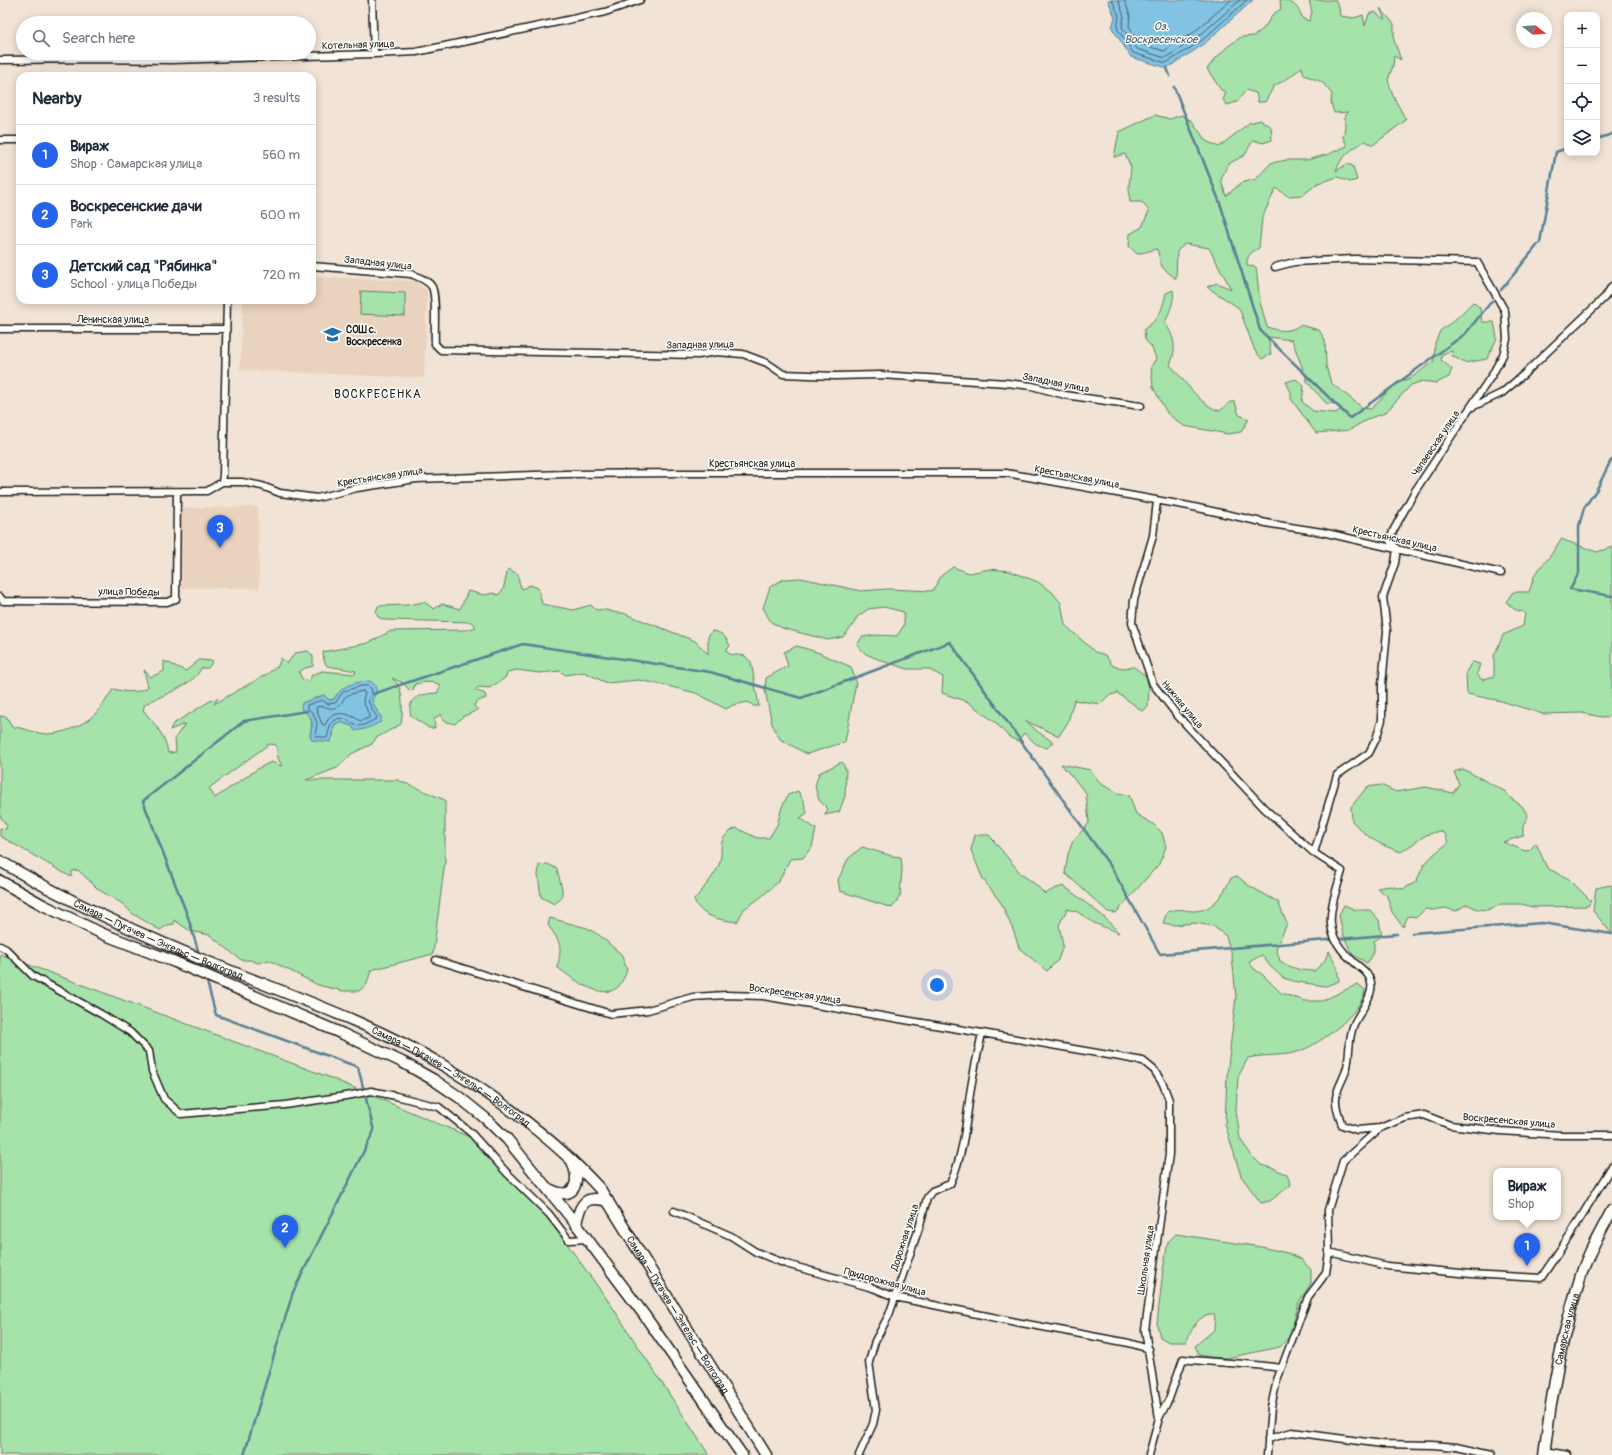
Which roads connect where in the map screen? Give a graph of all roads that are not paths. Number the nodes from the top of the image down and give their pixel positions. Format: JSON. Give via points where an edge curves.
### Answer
{"nodes":[{"id":1,"x":372,"y":0,"type":"edge"},
{"id":2,"x":640,"y":0,"type":"edge"},
{"id":3,"x":374,"y":54,"type":"junction"},
{"id":4,"x":316,"y":56,"type":"edge"},
{"id":5,"x":0,"y":60,"type":"edge"},
{"id":6,"x":16,"y":60,"type":"edge"},
{"id":7,"x":0,"y":140,"type":"edge"},
{"id":8,"x":16,"y":140,"type":"edge"},
{"id":9,"x":316,"y":266,"type":"edge"},
{"id":10,"x":1275,"y":267,"type":"dead end"},
{"id":11,"x":1612,"y":286,"type":"edge"},
{"id":12,"x":228,"y":304,"type":"edge"},
{"id":13,"x":0,"y":329,"type":"edge"},
{"id":14,"x":226,"y":329,"type":"junction"},
{"id":15,"x":1141,"y":406,"type":"dead end"},
{"id":16,"x":1470,"y":408,"type":"junction"},
{"id":17,"x":222,"y":482,"type":"junction"},
{"id":18,"x":0,"y":492,"type":"edge"},
{"id":19,"x":177,"y":492,"type":"junction"},
{"id":20,"x":1157,"y":501,"type":"junction"},
{"id":21,"x":1397,"y":549,"type":"junction"},
{"id":22,"x":1501,"y":573,"type":"dead end"},
{"id":23,"x":0,"y":597,"type":"edge"},
{"id":24,"x":1314,"y":853,"type":"junction"},
{"id":25,"x":0,"y":861,"type":"edge"},
{"id":26,"x":0,"y":881,"type":"edge"},
{"id":27,"x":0,"y":946,"type":"edge"},
{"id":28,"x":436,"y":960,"type":"dead end"},
{"id":29,"x":982,"y":1033,"type":"junction"},
{"id":30,"x":1154,"y":1070,"type":"joint"},
{"id":31,"x":1336,"y":1098,"type":"joint"},
{"id":32,"x":1380,"y":1128,"type":"junction"},
{"id":33,"x":1612,"y":1135,"type":"edge"},
{"id":34,"x":572,"y":1161,"type":"junction"},
{"id":35,"x":1612,"y":1166,"type":"edge"},
{"id":36,"x":547,"y":1188,"type":"junction"},
{"id":37,"x":608,"y":1201,"type":"junction"},
{"id":38,"x":1612,"y":1210,"type":"edge"},
{"id":39,"x":674,"y":1211,"type":"dead end"},
{"id":40,"x":576,"y":1224,"type":"junction"},
{"id":41,"x":587,"y":1238,"type":"junction"},
{"id":42,"x":1329,"y":1252,"type":"junction"},
{"id":43,"x":896,"y":1297,"type":"junction"},
{"id":44,"x":1149,"y":1349,"type":"junction"},
{"id":45,"x":1281,"y":1368,"type":"junction"},
{"id":46,"x":1160,"y":1418,"type":"junction"},
{"id":47,"x":1268,"y":1439,"type":"junction"},
{"id":48,"x":1544,"y":1453,"type":"edge"},
{"id":49,"x":742,"y":1455,"type":"edge"},
{"id":50,"x":766,"y":1455,"type":"edge"},
{"id":51,"x":859,"y":1455,"type":"edge"},
{"id":52,"x":1149,"y":1455,"type":"edge"},
{"id":53,"x":1267,"y":1455,"type":"edge"},
{"id":54,"x":1491,"y":1455,"type":"edge"},
{"id":55,"x":1568,"y":1455,"type":"edge"}],
"edges":[{"from":1,"to":3,"type":"street"},
{"from":2,"to":3,"type":"street","name":"Котельная улица","via":[[605,12],[416,52]]},
{"from":3,"to":4,"type":"street","name":"Котельная улица"},
{"from":5,"to":6,"type":"street","name":"Котельная улица"},
{"from":7,"to":8,"type":"street"},
{"from":9,"to":15,"type":"street","name":"Западная улица","via":[[411,274],[424,280],[432,288],[435,300],[435,344],[441,350],[698,355],[732,352],[767,363],[783,374],[880,375],[1032,386],[1065,395]]},
{"from":10,"to":16,"type":"street","via":[[1294,262],[1354,259],[1477,262],[1505,311],[1507,339],[1503,355]]},
{"from":11,"to":16,"type":"street","name":"Чапаевская улица","via":[[1604,297],[1523,375],[1502,393]]},
{"from":12,"to":14,"type":"street"},
{"from":13,"to":14,"type":"street","name":"Ленинская улица"},
{"from":14,"to":17,"type":"street"},
{"from":16,"to":21,"type":"street","name":"Чапаевская улица","via":[[1415,491],[1393,531],[1390,541]]},
{"from":17,"to":19,"type":"street","name":"Крестьянская улица","via":[[207,491]]},
{"from":17,"to":20,"type":"street","name":"Крестьянская улица","via":[[242,482],[280,493],[317,498],[357,488],[416,479],[667,473],[1006,473]]},
{"from":18,"to":19,"type":"street","name":"Крестьянская улица"},
{"from":19,"to":23,"type":"street","name":"улица Победы","via":[[176,599],[167,602],[3,601]]},
{"from":20,"to":21,"type":"street","name":"Крестьянская улица"},
{"from":20,"to":24,"type":"street","name":"Нижняя улица","via":[[1153,536],[1134,600],[1132,623],[1153,684],[1177,714],[1264,808]]},
{"from":21,"to":22,"type":"street","name":"Крестьянская улица"},
{"from":21,"to":24,"type":"street","via":[[1383,597],[1387,631],[1382,720],[1369,753],[1337,775]]},
{"from":24,"to":31,"type":"street","name":"Нижняя улица","via":[[1342,871],[1332,905],[1332,934],[1347,956],[1368,974],[1372,983],[1354,1026],[1347,1067]]},
{"from":25,"to":34,"type":"main road","name":"Самара — Пугачев — Энгельс — Волгоград","via":[[96,912],[166,944],[352,1020],[445,1066],[523,1119]]},
{"from":26,"to":36,"type":"main road","name":"Самара — Пугачев — Энгельс — Волгоград","via":[[103,934],[344,1034],[402,1062],[434,1080],[474,1110],[507,1139]]},
{"from":27,"to":41,"type":"street","via":[[33,976],[130,1032],[149,1051],[152,1071],[164,1099],[181,1114],[285,1105],[371,1091],[439,1107],[471,1133],[506,1173],[549,1214],[569,1240]]},
{"from":28,"to":29,"type":"street","name":"Воскресенская улица","via":[[611,1014],[648,1010],[693,997],[763,996]]},
{"from":29,"to":30,"type":"street","name":"Воскресенская улица","via":[[1143,1062]]},
{"from":29,"to":43,"type":"street","name":"Дорожная улица","via":[[955,1172],[950,1184],[932,1191],[928,1198]]},
{"from":30,"to":44,"type":"street","name":"Школьная улица","via":[[1164,1084],[1169,1100],[1169,1154],[1145,1330]]},
{"from":31,"to":32,"type":"street","name":"Воскресенская улица","via":[[1342,1125],[1356,1130]]},
{"from":32,"to":33,"type":"street","name":"Воскресенская улица","via":[[1405,1118],[1424,1115],[1450,1125],[1500,1132]]},
{"from":32,"to":42,"type":"street","via":[[1342,1161],[1328,1210]]},
{"from":34,"to":36,"type":"main road","via":[[577,1180],[570,1192],[557,1193]]},
{"from":34,"to":37,"type":"main road","name":"Самара — Пугачев — Энгельс — Волгоград","via":[[600,1189]]},
{"from":35,"to":42,"type":"street","via":[[1541,1278],[1387,1266]]},
{"from":36,"to":40,"type":"main road","name":"Самара — Пугачев — Энгельс — Волгоград"},
{"from":37,"to":40,"type":"main road","via":[[596,1198],[588,1200],[582,1205]]},
{"from":37,"to":50,"type":"main road","name":"Самара — Пугачев — Энгельс — Волгоград"},
{"from":38,"to":48,"type":"main road","name":"Самарская улица","via":[[1592,1246],[1579,1281],[1566,1329]]},
{"from":39,"to":43,"type":"street","name":"Придорожная улица","via":[[786,1264],[873,1288]]},
{"from":40,"to":41,"type":"main road","name":"Самара — Пугачев — Энгельс — Волгоград"},
{"from":41,"to":49,"type":"main road","name":"Самара — Пугачев — Энгельс — Волгоград"},
{"from":42,"to":45,"type":"street","via":[[1326,1273],[1308,1297]]},
{"from":43,"to":44,"type":"street","name":"Придорожная улица"},
{"from":43,"to":51,"type":"street","name":"Дорожная улица","via":[[868,1362],[876,1410],[874,1424]]},
{"from":44,"to":46,"type":"street","name":"Школьная улица"},
{"from":45,"to":46,"type":"street","via":[[1183,1359]]},
{"from":45,"to":47,"type":"street","via":[[1271,1407]]},
{"from":46,"to":52,"type":"street","name":"Школьная улица"},
{"from":47,"to":53,"type":"street"},
{"from":47,"to":54,"type":"street","via":[[1292,1432],[1382,1444],[1456,1447]]},
{"from":48,"to":55,"type":"street"}]}
